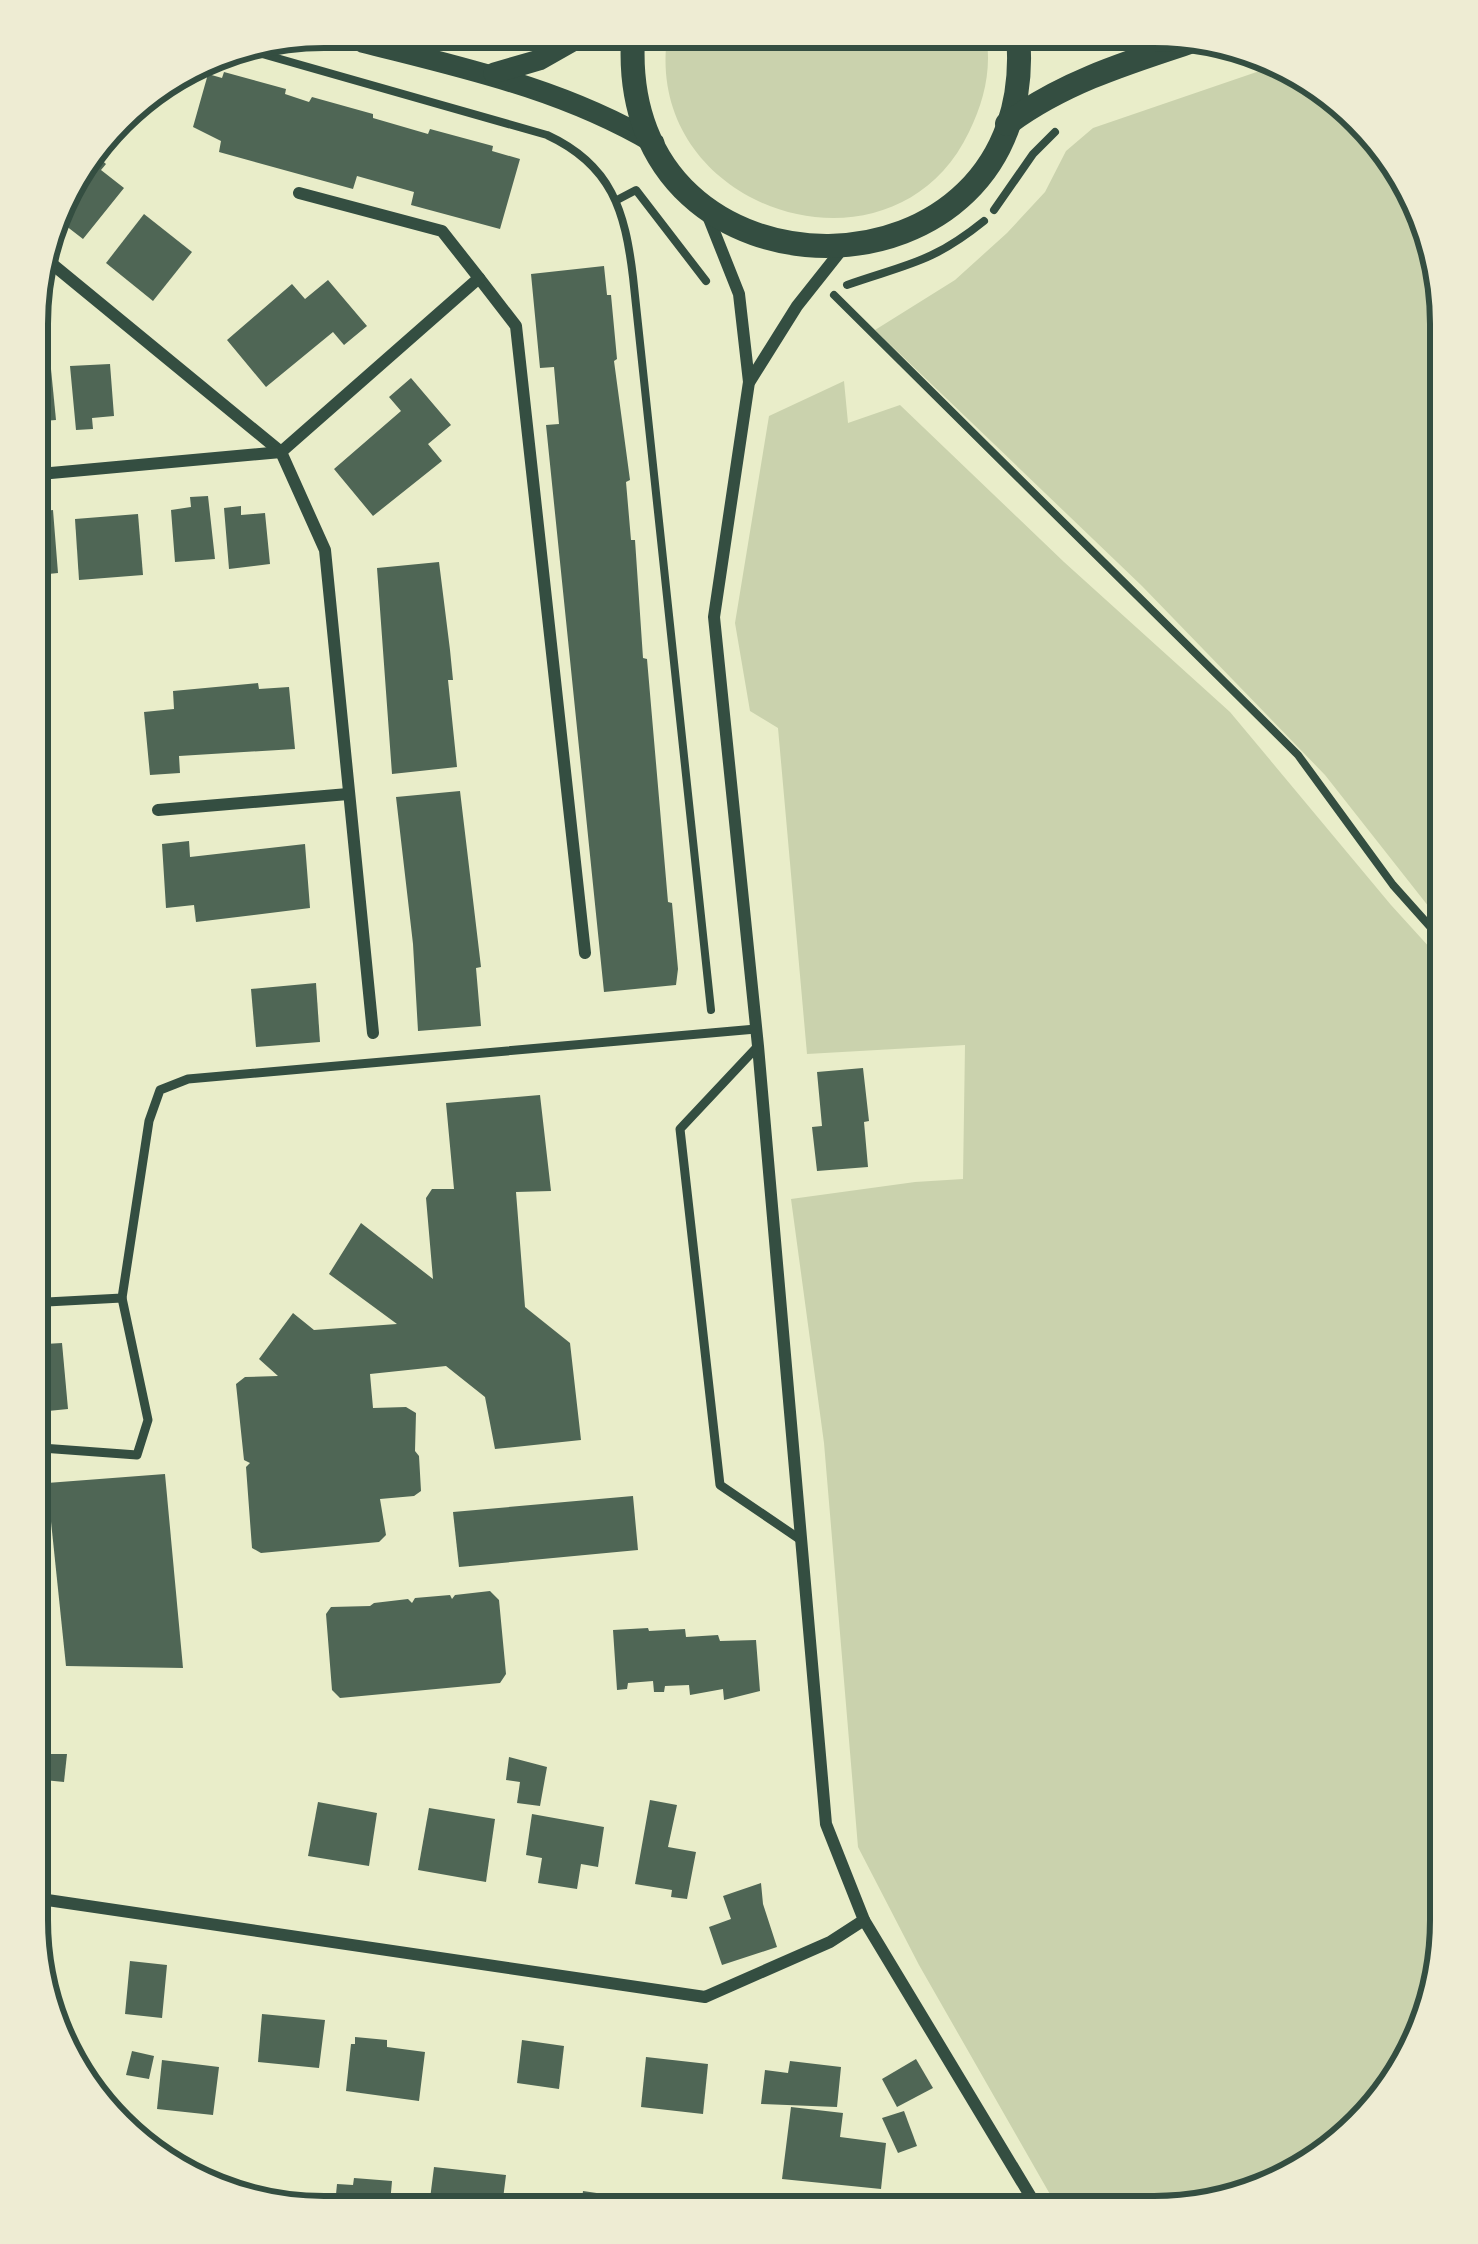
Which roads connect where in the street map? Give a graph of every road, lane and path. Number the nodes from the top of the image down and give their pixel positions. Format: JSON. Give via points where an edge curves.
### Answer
{"nodes":[{"id":1,"x":388,"y":48,"type":"edge"},
{"id":2,"x":406,"y":48,"type":"edge"},
{"id":3,"x":560,"y":48,"type":"edge"},
{"id":4,"x":633,"y":48,"type":"edge"},
{"id":5,"x":1018,"y":48,"type":"edge"},
{"id":6,"x":1171,"y":49,"type":"edge"},
{"id":7,"x":396,"y":50,"type":"junction"},
{"id":8,"x":264,"y":55,"type":"edge"},
{"id":9,"x":493,"y":74,"type":"junction"},
{"id":10,"x":1007,"y":124,"type":"junction"},
{"id":11,"x":654,"y":143,"type":"junction"},
{"id":12,"x":298,"y":194,"type":"dead end"},
{"id":13,"x":617,"y":200,"type":"junction"},
{"id":14,"x":703,"y":204,"type":"junction"},
{"id":15,"x":842,"y":248,"type":"junction"},
{"id":16,"x":54,"y":266,"type":"edge"},
{"id":17,"x":479,"y":278,"type":"junction"},
{"id":18,"x":833,"y":293,"type":"dead end"},
{"id":19,"x":716,"y":296,"type":"dead end"},
{"id":20,"x":749,"y":382,"type":"junction"},
{"id":21,"x":281,"y":452,"type":"junction"},
{"id":22,"x":48,"y":473,"type":"edge"},
{"id":23,"x":348,"y":794,"type":"junction"},
{"id":24,"x":158,"y":810,"type":"dead end"},
{"id":25,"x":1430,"y":926,"type":"edge"},
{"id":26,"x":585,"y":953,"type":"dead end"},
{"id":27,"x":756,"y":1029,"type":"junction"},
{"id":28,"x":373,"y":1033,"type":"dead end"},
{"id":29,"x":714,"y":1034,"type":"junction"},
{"id":30,"x":758,"y":1046,"type":"junction"},
{"id":31,"x":122,"y":1298,"type":"junction"},
{"id":32,"x":48,"y":1302,"type":"edge"},
{"id":33,"x":48,"y":1448,"type":"edge"},
{"id":34,"x":798,"y":1538,"type":"junction"},
{"id":35,"x":48,"y":1900,"type":"edge"},
{"id":36,"x":864,"y":1920,"type":"junction"},
{"id":37,"x":1030,"y":2196,"type":"edge"}],
"edges":[{"from":1,"to":7,"type":"street"},
{"from":2,"to":7,"type":"lane"},
{"from":3,"to":9,"type":"street"},
{"from":4,"to":11,"type":"main road","via":[[635,84]]},
{"from":5,"to":10,"type":"main road"},
{"from":6,"to":10,"type":"main road","via":[[1042,100]]},
{"from":7,"to":9,"type":"street"},
{"from":8,"to":13,"type":"path","via":[[547,135],[590,164]]},
{"from":9,"to":11,"type":"street","via":[[600,113]]},
{"from":10,"to":15,"type":"main road","via":[[985,167],[952,202],[912,229]]},
{"from":11,"to":14,"type":"main road"},
{"from":12,"to":17,"type":"street","via":[[442,231]]},
{"from":13,"to":19,"type":"path","via":[[636,190]]},
{"from":13,"to":29,"type":"path","via":[[634,277]]},
{"from":14,"to":15,"type":"main road","via":[[769,240]]},
{"from":14,"to":20,"type":"street","via":[[739,294]]},
{"from":15,"to":20,"type":"street"},
{"from":16,"to":21,"type":"street"},
{"from":17,"to":21,"type":"street"},
{"from":17,"to":26,"type":"street","via":[[516,326]]},
{"from":18,"to":25,"type":"path","via":[[1298,754]]},
{"from":20,"to":27,"type":"street","via":[[714,617]]},
{"from":21,"to":22,"type":"street"},
{"from":21,"to":23,"type":"street","via":[[325,550]]},
{"from":23,"to":24,"type":"street"},
{"from":23,"to":28,"type":"street"},
{"from":27,"to":29,"type":"lane"},
{"from":27,"to":30,"type":"street"},
{"from":29,"to":31,"type":"lane","via":[[188,1079],[160,1090]]},
{"from":30,"to":34,"type":"street"},
{"from":30,"to":34,"type":"lane","via":[[680,1129],[720,1485]]},
{"from":31,"to":32,"type":"lane"},
{"from":31,"to":33,"type":"lane","via":[[148,1420],[136,1455]]},
{"from":34,"to":36,"type":"street","via":[[826,1824]]},
{"from":35,"to":36,"type":"street","via":[[705,1996]]},
{"from":36,"to":37,"type":"street"}]}
